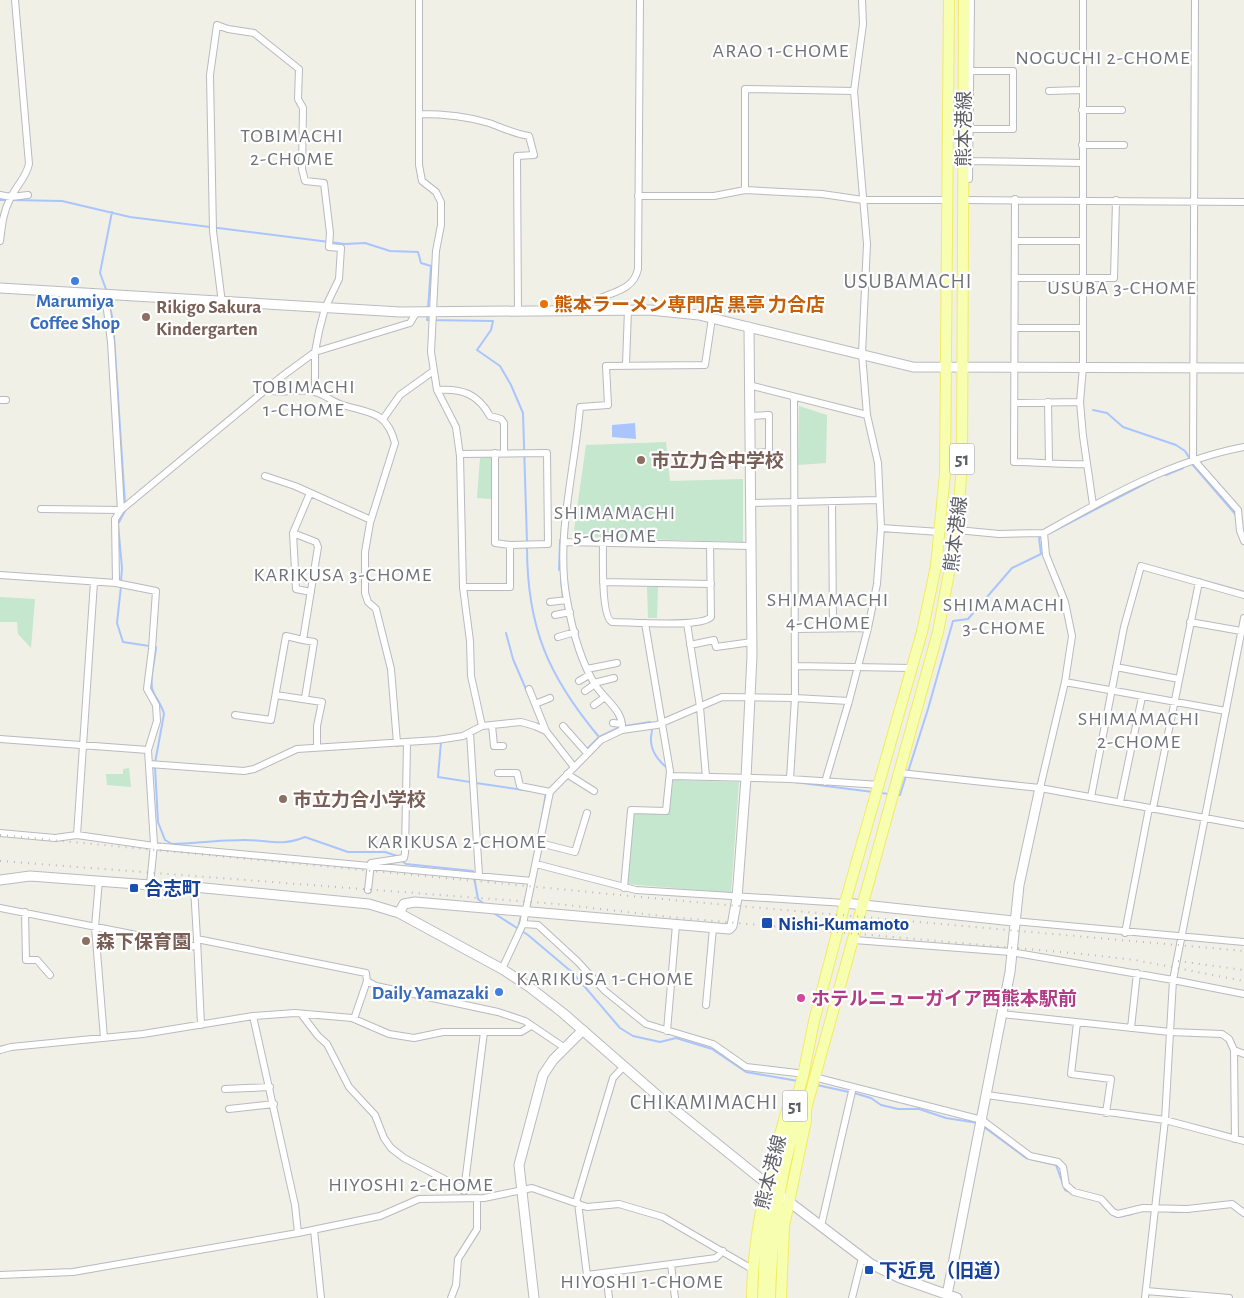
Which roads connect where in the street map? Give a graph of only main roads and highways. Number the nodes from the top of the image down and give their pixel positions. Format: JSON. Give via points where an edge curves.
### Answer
{"nodes":[{"id":1,"x":949,"y":0,"type":"edge"},
{"id":2,"x":964,"y":0,"type":"edge"},
{"id":3,"x":814,"y":1022,"type":"junction"},
{"id":4,"x":776,"y":1192,"type":"junction"},
{"id":5,"x":752,"y":1298,"type":"edge"},
{"id":6,"x":762,"y":1298,"type":"edge"},
{"id":7,"x":770,"y":1298,"type":"edge"},
{"id":8,"x":781,"y":1298,"type":"edge"}],
"edges":[{"from":1,"to":3,"type":"main road","name":"熊本港線","number":"51","via":[[945,474],[940,532],[929,599],[912,668]]},
{"from":2,"to":4,"type":"main road","name":"熊本港線","number":"51","via":[[962,464],[957,530],[940,625],[814,1077],[806,1120]]},
{"from":3,"to":4,"type":"main road","name":"熊本港線","number":"51"},
{"from":3,"to":4,"type":"main road","name":"熊本港線","number":"51","via":[[797,1073]]},
{"from":4,"to":5,"type":"main road","name":"熊本港線","number":"51","via":[[752,1269]]},
{"from":4,"to":6,"type":"main road","name":"熊本港線","number":"51","via":[[763,1254]]},
{"from":4,"to":7,"type":"main road","name":"熊本港線","number":"51"},
{"from":4,"to":8,"type":"main road","name":"熊本港線","number":"51"}]}
